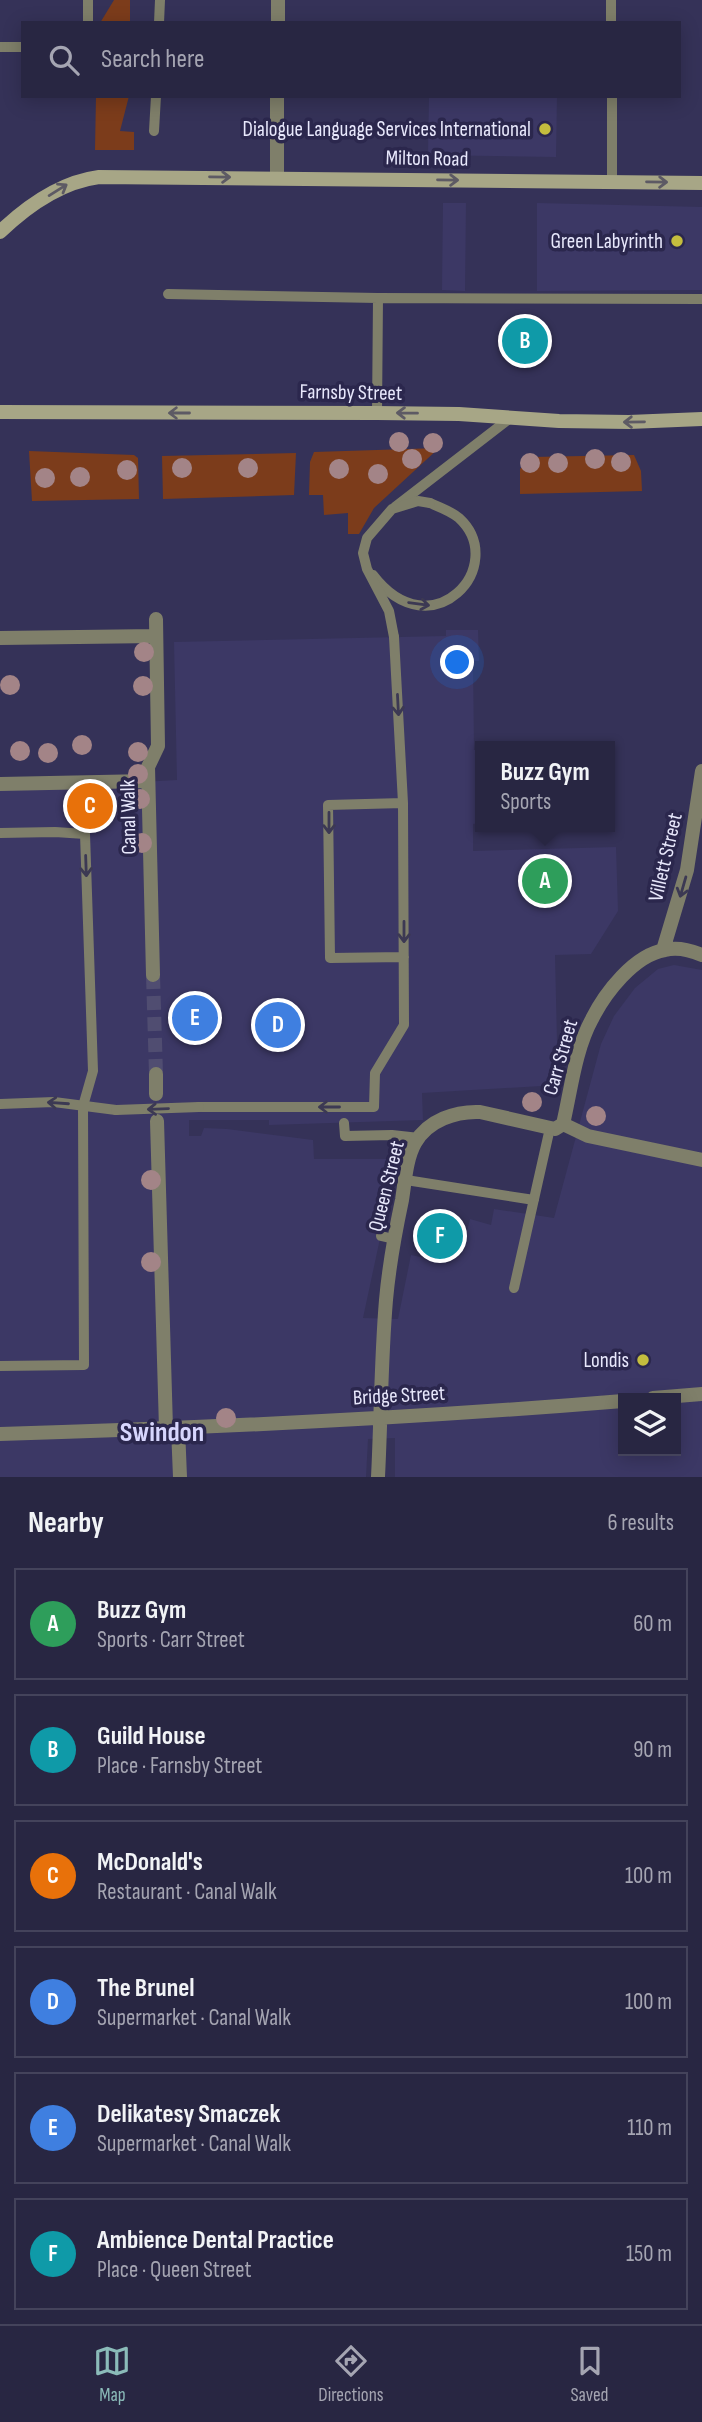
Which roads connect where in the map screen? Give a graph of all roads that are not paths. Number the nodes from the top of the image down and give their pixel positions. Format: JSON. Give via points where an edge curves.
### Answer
{"nodes":[{"id":1,"x":89,"y":0,"type":"edge"},
{"id":2,"x":160,"y":0,"type":"edge"},
{"id":3,"x":278,"y":0,"type":"edge"},
{"id":4,"x":611,"y":0,"type":"edge"},
{"id":5,"x":88,"y":21,"type":"edge"},
{"id":6,"x":159,"y":21,"type":"edge"},
{"id":7,"x":278,"y":21,"type":"edge"},
{"id":8,"x":611,"y":21,"type":"edge"},
{"id":9,"x":0,"y":47,"type":"edge"},
{"id":10,"x":21,"y":47,"type":"edge"},
{"id":11,"x":156,"y":98,"type":"edge"},
{"id":12,"x":277,"y":98,"type":"edge"},
{"id":13,"x":612,"y":98,"type":"edge"},
{"id":14,"x":154,"y":131,"type":"dead end"},
{"id":15,"x":276,"y":178,"type":"junction"},
{"id":16,"x":612,"y":181,"type":"junction"},
{"id":17,"x":702,"y":183,"type":"edge"},
{"id":18,"x":3,"y":227,"type":"edge"},
{"id":19,"x":168,"y":294,"type":"dead end"},
{"id":20,"x":378,"y":298,"type":"junction"},
{"id":21,"x":702,"y":299,"type":"edge"},
{"id":22,"x":0,"y":412,"type":"edge"},
{"id":23,"x":377,"y":413,"type":"junction"},
{"id":24,"x":509,"y":419,"type":"junction"},
{"id":25,"x":702,"y":419,"type":"edge"},
{"id":26,"x":156,"y":619,"type":"dead end"},
{"id":27,"x":156,"y":636,"type":"junction"},
{"id":28,"x":0,"y":638,"type":"edge"},
{"id":29,"x":702,"y":771,"type":"edge"},
{"id":30,"x":148,"y":781,"type":"junction"},
{"id":31,"x":0,"y":784,"type":"edge"},
{"id":32,"x":403,"y":803,"type":"junction"},
{"id":33,"x":0,"y":833,"type":"edge"},
{"id":34,"x":663,"y":950,"type":"junction"},
{"id":35,"x":702,"y":955,"type":"edge"},
{"id":36,"x":404,"y":957,"type":"junction"},
{"id":37,"x":153,"y":975,"type":"tunnel mouth"},
{"id":38,"x":156,"y":1074,"type":"tunnel mouth"},
{"id":39,"x":156,"y":1094,"type":"dead end"},
{"id":40,"x":0,"y":1104,"type":"edge"},
{"id":41,"x":83,"y":1106,"type":"junction"},
{"id":42,"x":157,"y":1121,"type":"dead end"},
{"id":43,"x":344,"y":1123,"type":"dead end"},
{"id":44,"x":557,"y":1126,"type":"junction"},
{"id":45,"x":419,"y":1138,"type":"junction"},
{"id":46,"x":702,"y":1160,"type":"edge"},
{"id":47,"x":406,"y":1180,"type":"junction"},
{"id":48,"x":534,"y":1200,"type":"junction"},
{"id":49,"x":514,"y":1288,"type":"dead end"},
{"id":50,"x":0,"y":1366,"type":"edge"},
{"id":51,"x":702,"y":1394,"type":"edge"},
{"id":52,"x":681,"y":1396,"type":"edge"},
{"id":53,"x":618,"y":1401,"type":"edge"},
{"id":54,"x":380,"y":1417,"type":"junction"},
{"id":55,"x":172,"y":1428,"type":"junction"},
{"id":56,"x":0,"y":1434,"type":"edge"},
{"id":57,"x":180,"y":1477,"type":"edge"},
{"id":58,"x":378,"y":1477,"type":"edge"}],
"edges":[{"from":1,"to":5,"type":"lane"},
{"from":2,"to":6,"type":"lane"},
{"from":3,"to":7,"type":"street"},
{"from":4,"to":8,"type":"lane"},
{"from":9,"to":10,"type":"lane"},
{"from":11,"to":14,"type":"lane"},
{"from":12,"to":15,"type":"street"},
{"from":13,"to":16,"type":"lane"},
{"from":15,"to":16,"type":"street","name":"Milton Road","one_way":true},
{"from":18,"to":15,"type":"street","name":"Milton Road","one_way":true,"via":[[78,180],[114,176]]},
{"from":16,"to":17,"type":"street","name":"Milton Road","one_way":true},
{"from":19,"to":20,"type":"lane"},
{"from":20,"to":21,"type":"lane"},
{"from":20,"to":23,"type":"lane"},
{"from":23,"to":22,"type":"street","name":"Farnsby Street","one_way":true},
{"from":24,"to":23,"type":"street","name":"Farnsby Street","one_way":true},
{"from":25,"to":24,"type":"street","name":"Farnsby Street","one_way":true},
{"from":24,"to":32,"type":"lane","one_way":true,"bridge":true,"via":[[403,500],[396,507],[387,514],[379,522],[374,529],[369,537],[367,554],[373,576],[402,601],[426,607],[456,595],[469,580],[475,560],[472,541],[458,517],[418,501],[405,504],[399,506],[392,509],[385,516],[379,523],[373,530],[367,538],[363,553],[367,569],[388,611],[394,637]]},
{"from":26,"to":27,"type":"street","name":"Canal Walk"},
{"from":27,"to":28,"type":"street"},
{"from":27,"to":30,"type":"street","name":"Canal Walk","via":[[158,746],[148,767]]},
{"from":29,"to":34,"type":"street","name":"Villett Street","one_way":true,"via":[[687,870]]},
{"from":30,"to":31,"type":"street"},
{"from":30,"to":37,"type":"street","name":"Canal Walk"},
{"from":32,"to":36,"type":"lane","one_way":true},
{"from":32,"to":36,"type":"lane","one_way":true,"via":[[328,805],[330,958]]},
{"from":33,"to":41,"type":"lane","one_way":true,"via":[[85,834],[93,1071]]},
{"from":34,"to":35,"type":"street"},
{"from":34,"to":44,"type":"street","name":"Carr Street","via":[[627,973],[591,1020]]},
{"from":36,"to":41,"type":"lane","one_way":true,"bridge":true,"via":[[404,1025],[374,1073],[374,1107],[116,1110]]},
{"from":38,"to":39,"type":"street"},
{"from":41,"to":40,"type":"lane","one_way":true},
{"from":41,"to":50,"type":"lane","via":[[84,1365]]},
{"from":42,"to":55,"type":"street"},
{"from":43,"to":45,"type":"lane","via":[[345,1136]]},
{"from":44,"to":45,"type":"street","name":"Queen Street","via":[[468,1112],[439,1121]]},
{"from":44,"to":46,"type":"street","name":"Queen Street"},
{"from":44,"to":48,"type":"lane"},
{"from":45,"to":47,"type":"street","name":"Queen Street"},
{"from":47,"to":48,"type":"lane","via":[[472,1185]]},
{"from":47,"to":54,"type":"street","name":"Queen Street","via":[[387,1237]]},
{"from":48,"to":49,"type":"lane"},
{"from":51,"to":52,"type":"street"},
{"from":53,"to":54,"type":"street","name":"Bridge Street"},
{"from":54,"to":55,"type":"street","name":"Bridge Street"},
{"from":54,"to":58,"type":"street","name":"Queen Street"},
{"from":55,"to":56,"type":"street","name":"Bridge Street"},
{"from":55,"to":57,"type":"street"}]}
